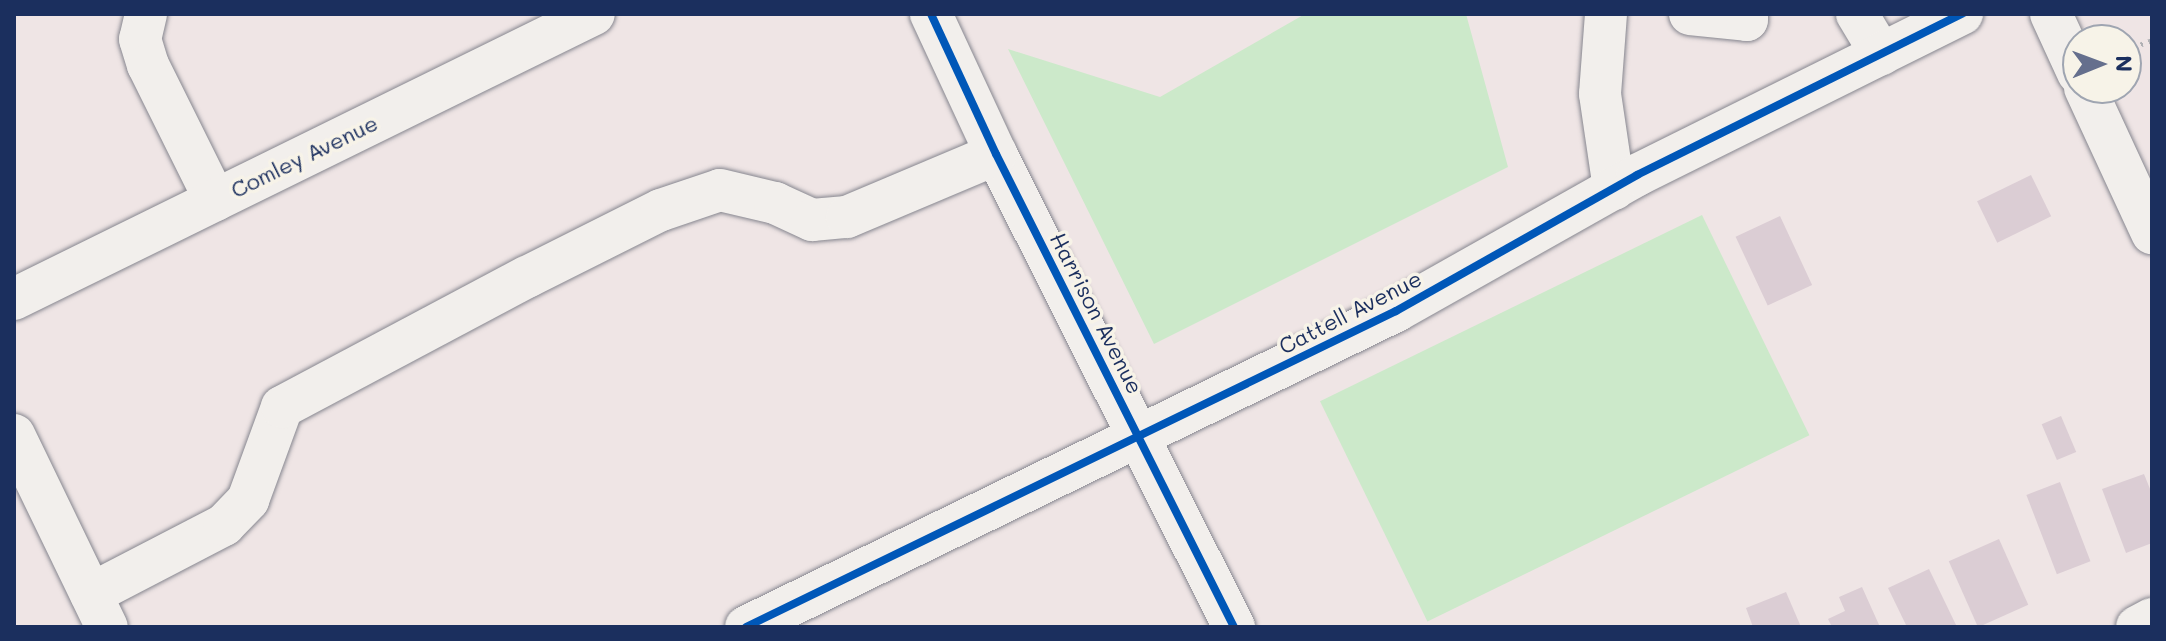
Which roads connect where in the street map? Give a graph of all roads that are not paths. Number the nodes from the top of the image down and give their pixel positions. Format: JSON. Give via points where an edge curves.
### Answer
{"nodes":[{"id":1,"x":146,"y":14,"type":"edge"},
{"id":2,"x":594,"y":14,"type":"edge"},
{"id":3,"x":931,"y":14,"type":"edge"},
{"id":4,"x":1606,"y":14,"type":"edge"},
{"id":5,"x":1690,"y":14,"type":"edge"},
{"id":6,"x":1747,"y":14,"type":"edge"},
{"id":7,"x":1857,"y":14,"type":"edge"},
{"id":8,"x":1962,"y":14,"type":"edge"},
{"id":9,"x":2051,"y":14,"type":"edge"},
{"id":10,"x":2062,"y":38,"type":"edge"},
{"id":11,"x":1881,"y":54,"type":"junction"},
{"id":12,"x":2092,"y":104,"type":"edge"},
{"id":13,"x":996,"y":154,"type":"junction"},
{"id":14,"x":1614,"y":189,"type":"junction"},
{"id":15,"x":215,"y":200,"type":"junction"},
{"id":16,"x":2152,"y":233,"type":"edge"},
{"id":17,"x":14,"y":299,"type":"edge"},
{"id":18,"x":14,"y":435,"type":"edge"},
{"id":19,"x":1139,"y":436,"type":"junction"},
{"id":20,"x":99,"y":610,"type":"edge"},
{"id":21,"x":2152,"y":619,"type":"edge"},
{"id":22,"x":746,"y":627,"type":"edge"},
{"id":23,"x":1234,"y":627,"type":"edge"},
{"id":24,"x":2137,"y":627,"type":"edge"}],
"edges":[{"from":1,"to":15,"type":"street","via":[[140,39],[148,65]]},
{"from":2,"to":15,"type":"street","name":"Comley Avenue"},
{"from":3,"to":13,"type":"street","name":"Harrison Avenue"},
{"from":4,"to":14,"type":"street","via":[[1600,94]]},
{"from":5,"to":6,"type":"street","via":[[1747,20]]},
{"from":7,"to":11,"type":"street"},
{"from":8,"to":11,"type":"street","name":"Cattell Avenue"},
{"from":9,"to":10,"type":"street"},
{"from":11,"to":14,"type":"street","name":"Cattell Avenue"},
{"from":12,"to":16,"type":"street"},
{"from":13,"to":19,"type":"street","name":"Harrison Avenue"},
{"from":13,"to":20,"type":"street","via":[[847,217],[812,220],[775,203],[720,190],[661,210],[527,277],[282,407],[248,500],[224,525]]},
{"from":14,"to":19,"type":"street","name":"Cattell Avenue","via":[[1396,311]]},
{"from":15,"to":17,"type":"street","name":"Comley Avenue"},
{"from":18,"to":20,"type":"street"},
{"from":19,"to":22,"type":"street","name":"Cattell Avenue"},
{"from":19,"to":23,"type":"street","name":"Harrison Avenue"},
{"from":21,"to":24,"type":"street"}]}
